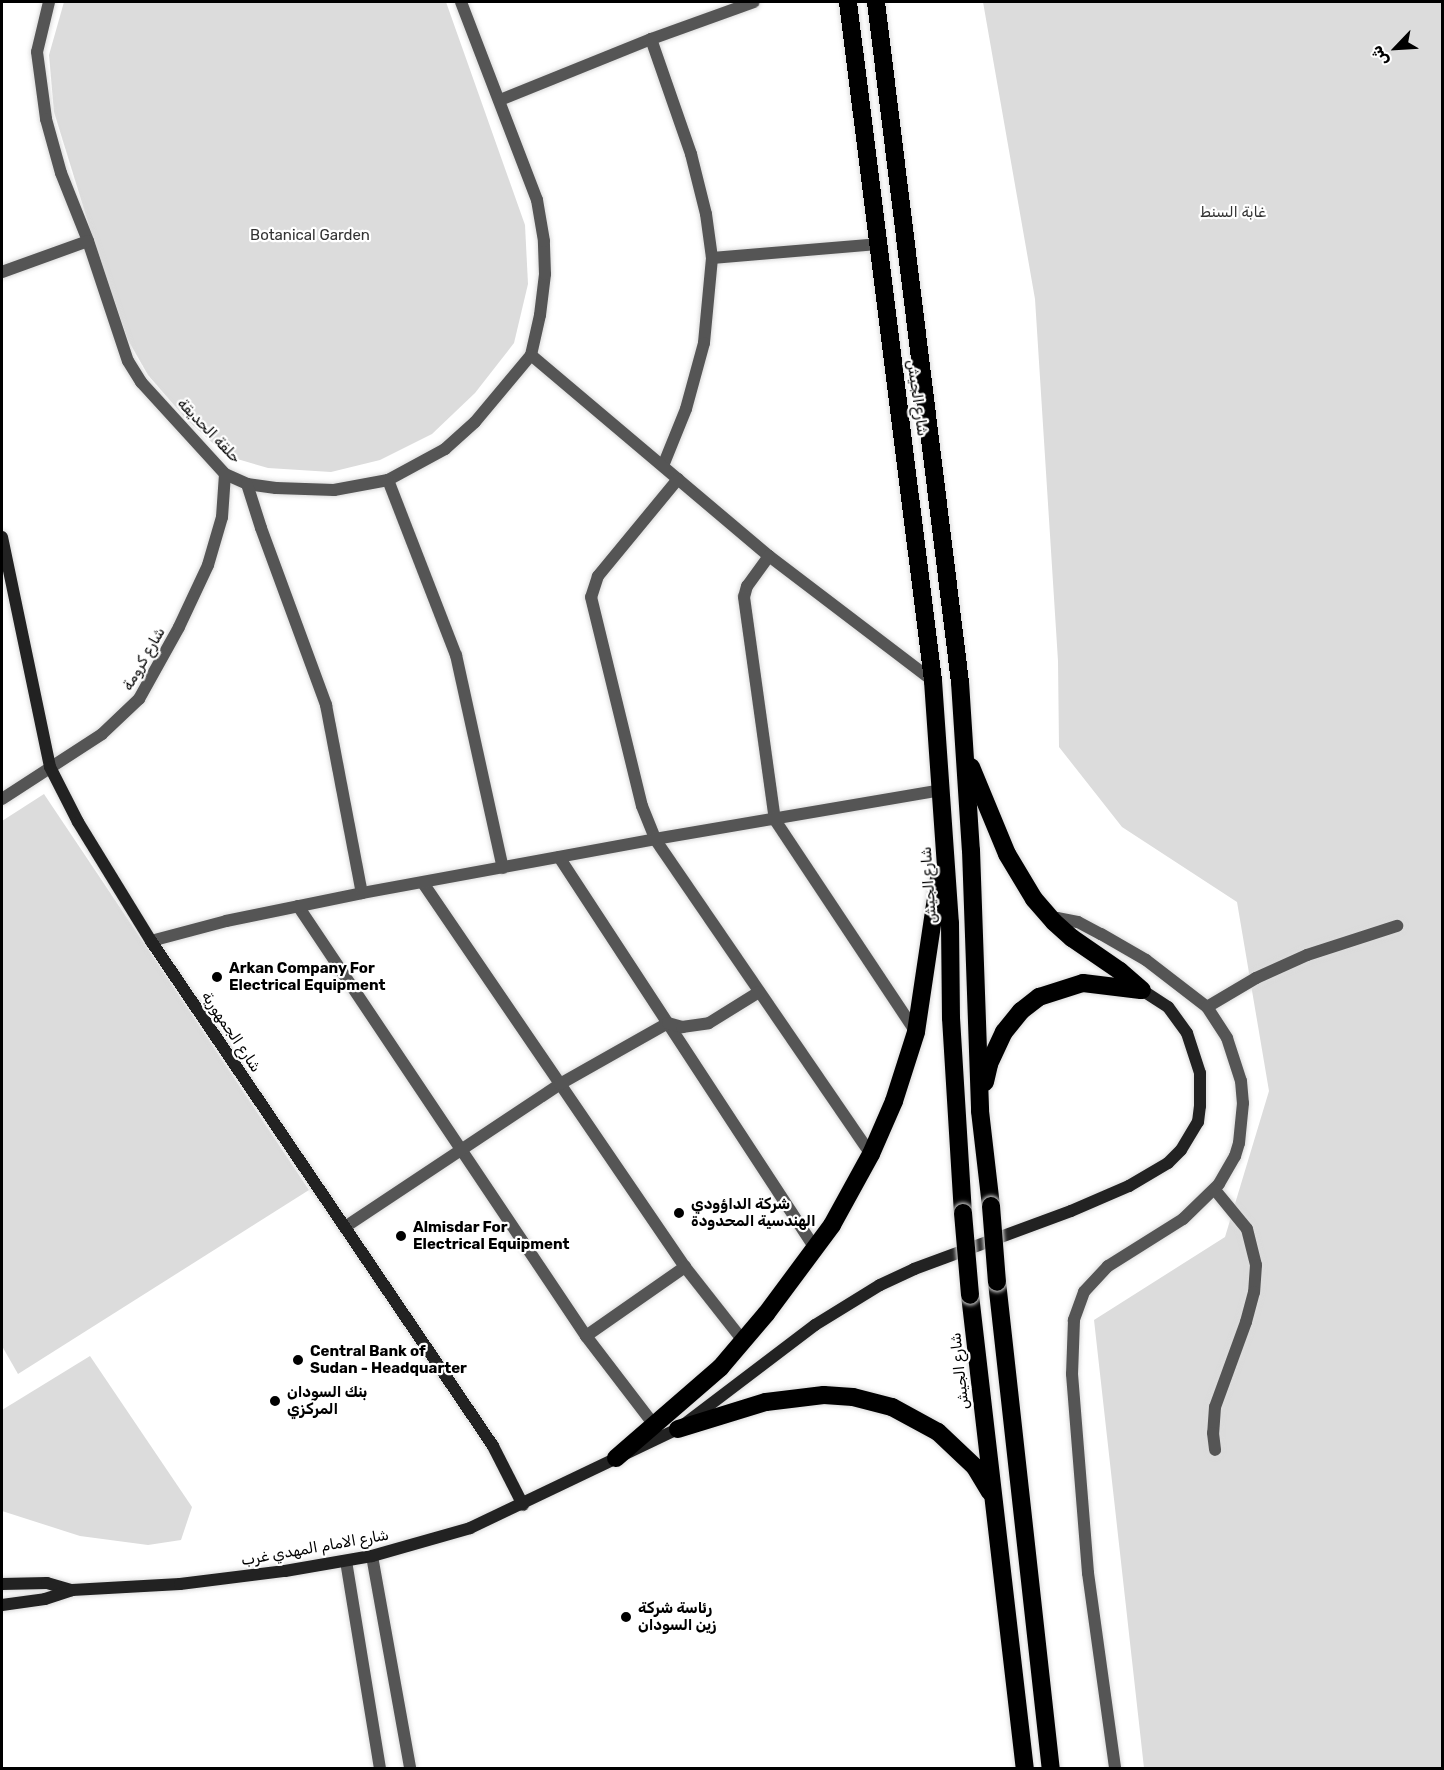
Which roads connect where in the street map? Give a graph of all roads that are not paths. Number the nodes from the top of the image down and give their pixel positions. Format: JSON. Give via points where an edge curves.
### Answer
{"nodes":[{"id":1,"x":49,"y":2,"type":"edge"},
{"id":2,"x":461,"y":2,"type":"edge"},
{"id":3,"x":754,"y":2,"type":"edge"},
{"id":4,"x":848,"y":2,"type":"edge"},
{"id":5,"x":876,"y":2,"type":"edge"},
{"id":6,"x":651,"y":39,"type":"junction"},
{"id":7,"x":500,"y":100,"type":"junction"},
{"id":8,"x":88,"y":241,"type":"junction"},
{"id":9,"x":877,"y":244,"type":"junction"},
{"id":10,"x":712,"y":258,"type":"junction"},
{"id":11,"x":2,"y":272,"type":"edge"},
{"id":12,"x":531,"y":355,"type":"junction"},
{"id":13,"x":663,"y":466,"type":"junction"},
{"id":14,"x":225,"y":474,"type":"junction"},
{"id":15,"x":678,"y":478,"type":"junction"},
{"id":16,"x":388,"y":480,"type":"junction"},
{"id":17,"x":247,"y":484,"type":"junction"},
{"id":18,"x":2,"y":537,"type":"edge"},
{"id":19,"x":769,"y":556,"type":"junction"},
{"id":20,"x":933,"y":681,"type":"junction"},
{"id":21,"x":966,"y":756,"type":"junction"},
{"id":22,"x":50,"y":767,"type":"junction"},
{"id":23,"x":940,"y":790,"type":"junction"},
{"id":24,"x":2,"y":799,"type":"edge"},
{"id":25,"x":775,"y":820,"type":"junction"},
{"id":26,"x":654,"y":839,"type":"junction"},
{"id":27,"x":944,"y":849,"type":"junction"},
{"id":28,"x":559,"y":857,"type":"junction"},
{"id":29,"x":503,"y":868,"type":"junction"},
{"id":30,"x":423,"y":883,"type":"junction"},
{"id":31,"x":362,"y":893,"type":"junction"},
{"id":32,"x":298,"y":906,"type":"junction"},
{"id":33,"x":1054,"y":922,"type":"junction"},
{"id":34,"x":1397,"y":926,"type":"dead end"},
{"id":35,"x":152,"y":941,"type":"junction"},
{"id":36,"x":1142,"y":990,"type":"junction"},
{"id":37,"x":759,"y":992,"type":"junction"},
{"id":38,"x":1207,"y":1007,"type":"junction"},
{"id":39,"x":668,"y":1023,"type":"junction"},
{"id":40,"x":916,"y":1032,"type":"junction"},
{"id":41,"x":560,"y":1084,"type":"junction"},
{"id":42,"x":980,"y":1111,"type":"junction"},
{"id":43,"x":459,"y":1149,"type":"junction"},
{"id":44,"x":871,"y":1154,"type":"junction"},
{"id":45,"x":1215,"y":1190,"type":"junction"},
{"id":46,"x":345,"y":1227,"type":"junction"},
{"id":47,"x":814,"y":1247,"type":"junction"},
{"id":48,"x":685,"y":1268,"type":"junction"},
{"id":49,"x":586,"y":1336,"type":"junction"},
{"id":50,"x":744,"y":1342,"type":"junction"},
{"id":51,"x":654,"y":1425,"type":"junction"},
{"id":52,"x":678,"y":1429,"type":"junction"},
{"id":53,"x":1215,"y":1450,"type":"dead end"},
{"id":54,"x":616,"y":1458,"type":"junction"},
{"id":55,"x":993,"y":1497,"type":"junction"},
{"id":56,"x":523,"y":1505,"type":"junction"},
{"id":57,"x":372,"y":1556,"type":"junction"},
{"id":58,"x":346,"y":1561,"type":"junction"},
{"id":59,"x":2,"y":1584,"type":"edge"},
{"id":60,"x":72,"y":1590,"type":"junction"},
{"id":61,"x":2,"y":1605,"type":"edge"},
{"id":62,"x":380,"y":1768,"type":"edge"},
{"id":63,"x":410,"y":1768,"type":"edge"},
{"id":64,"x":1025,"y":1768,"type":"edge"},
{"id":65,"x":1051,"y":1768,"type":"edge"},
{"id":66,"x":1115,"y":1768,"type":"edge"}],
"edges":[{"from":1,"to":8,"type":"street","name":"حلقة الحديقة","via":[[36,52],[40,85],[61,173]]},
{"from":2,"to":7,"type":"street","name":"حلقة الحديقة"},
{"from":3,"to":6,"type":"street"},
{"from":4,"to":9,"type":"highway","name":"شارع الجيش"},
{"from":5,"to":21,"type":"highway","name":"شارع الجيش","via":[[952,607]]},
{"from":6,"to":7,"type":"street"},
{"from":6,"to":10,"type":"street","via":[[691,154]]},
{"from":7,"to":12,"type":"street","name":"حلقة الحديقة","via":[[537,200],[544,241],[542,304]]},
{"from":8,"to":11,"type":"street"},
{"from":8,"to":14,"type":"street","name":"حلقة الحديقة","via":[[128,361],[141,382]]},
{"from":9,"to":10,"type":"street"},
{"from":9,"to":20,"type":"highway","name":"شارع الجيش"},
{"from":10,"to":13,"type":"street","via":[[704,343],[686,410]]},
{"from":12,"to":13,"type":"street"},
{"from":12,"to":16,"type":"street","name":"حلقة الحديقة","via":[[475,422],[445,448]]},
{"from":13,"to":15,"type":"street"},
{"from":14,"to":17,"type":"street","name":"حلقة الحديقة"},
{"from":14,"to":22,"type":"street","name":"شارع كرومة","via":[[222,517],[208,565],[149,683],[129,711],[102,734]]},
{"from":15,"to":19,"type":"street"},
{"from":15,"to":26,"type":"street","via":[[598,576],[591,597],[642,806]]},
{"from":16,"to":17,"type":"street","name":"حلقة الحديقة","via":[[334,490]]},
{"from":16,"to":29,"type":"street","via":[[456,655]]},
{"from":17,"to":31,"type":"street","via":[[326,705]]},
{"from":18,"to":22,"type":"main road","name":"شارع الجمهورية"},
{"from":19,"to":20,"type":"street"},
{"from":19,"to":25,"type":"street","via":[[747,586],[744,597]]},
{"from":20,"to":23,"type":"highway","name":"شارع الجيش"},
{"from":21,"to":33,"type":"highway","via":[[1020,879]]},
{"from":21,"to":42,"type":"highway","name":"شارع الجيش"},
{"from":22,"to":24,"type":"street","name":"شارع كرومة"},
{"from":22,"to":35,"type":"main road","name":"شارع الجمهورية","via":[[78,822]]},
{"from":23,"to":25,"type":"street"},
{"from":23,"to":27,"type":"highway","name":"شارع الجيش"},
{"from":25,"to":26,"type":"street"},
{"from":25,"to":40,"type":"street"},
{"from":26,"to":28,"type":"street"},
{"from":26,"to":37,"type":"street"},
{"from":27,"to":40,"type":"highway"},
{"from":27,"to":55,"type":"highway","name":"شارع الجيش","bridge":true,"via":[[963,1213]]},
{"from":28,"to":29,"type":"street"},
{"from":28,"to":39,"type":"street"},
{"from":29,"to":30,"type":"street"},
{"from":30,"to":31,"type":"street"},
{"from":30,"to":41,"type":"street"},
{"from":31,"to":32,"type":"street"},
{"from":32,"to":35,"type":"street"},
{"from":32,"to":43,"type":"street"},
{"from":33,"to":36,"type":"highway"},
{"from":33,"to":38,"type":"street","via":[[1058,918],[1078,922],[1101,934],[1146,960]]},
{"from":34,"to":38,"type":"street","via":[[1297,960],[1256,978]]},
{"from":35,"to":46,"type":"main road","name":"شارع الجمهورية"},
{"from":36,"to":42,"type":"highway","via":[[1083,983],[1039,997],[1004,1032],[988,1064]]},
{"from":36,"to":52,"type":"main road","name":"شارع الامام المهدي غرب","via":[[1157,997],[1180,1020],[1195,1050],[1200,1073],[1197,1122],[1168,1163],[1099,1200],[914,1269],[848,1302]]},
{"from":37,"to":39,"type":"street","via":[[709,1023],[695,1027]]},
{"from":37,"to":44,"type":"street"},
{"from":38,"to":45,"type":"street","via":[[1235,1058],[1243,1103],[1235,1156]]},
{"from":39,"to":41,"type":"street"},
{"from":39,"to":47,"type":"street"},
{"from":40,"to":44,"type":"highway","via":[[894,1101]]},
{"from":41,"to":43,"type":"street"},
{"from":41,"to":48,"type":"street"},
{"from":42,"to":65,"type":"highway","name":"شارع الجيش","bridge":true},
{"from":43,"to":46,"type":"street"},
{"from":43,"to":49,"type":"street"},
{"from":44,"to":47,"type":"highway","via":[[832,1225]]},
{"from":45,"to":53,"type":"street","via":[[1247,1229],[1256,1265],[1246,1322],[1215,1407]]},
{"from":45,"to":66,"type":"street","via":[[1171,1228],[1107,1266],[1084,1292],[1072,1327],[1072,1374],[1088,1573]]},
{"from":46,"to":56,"type":"main road","name":"شارع الجمهورية","via":[[493,1446]]},
{"from":47,"to":50,"type":"highway"},
{"from":48,"to":49,"type":"street"},
{"from":48,"to":50,"type":"street"},
{"from":49,"to":51,"type":"street"},
{"from":50,"to":51,"type":"highway"},
{"from":51,"to":54,"type":"highway"},
{"from":52,"to":54,"type":"main road","name":"شارع الامام المهدي غرب"},
{"from":52,"to":55,"type":"highway","via":[[766,1402],[824,1395],[853,1397],[892,1407],[938,1432],[975,1467]]},
{"from":54,"to":56,"type":"main road","name":"شارع الامام المهدي غرب"},
{"from":55,"to":64,"type":"highway","name":"شارع الجيش"},
{"from":56,"to":57,"type":"main road","name":"شارع الامام المهدي غرب","via":[[470,1528]]},
{"from":57,"to":58,"type":"main road","name":"شارع الامام المهدي غرب"},
{"from":57,"to":63,"type":"street"},
{"from":58,"to":60,"type":"main road","name":"شارع الامام المهدي غرب","via":[[180,1584]]},
{"from":58,"to":62,"type":"street"},
{"from":59,"to":60,"type":"main road","name":"شارع الامام المهدي غرب","via":[[47,1582]]},
{"from":60,"to":61,"type":"main road","name":"شارع الامام المهدي غرب","via":[[45,1599]]}]}
